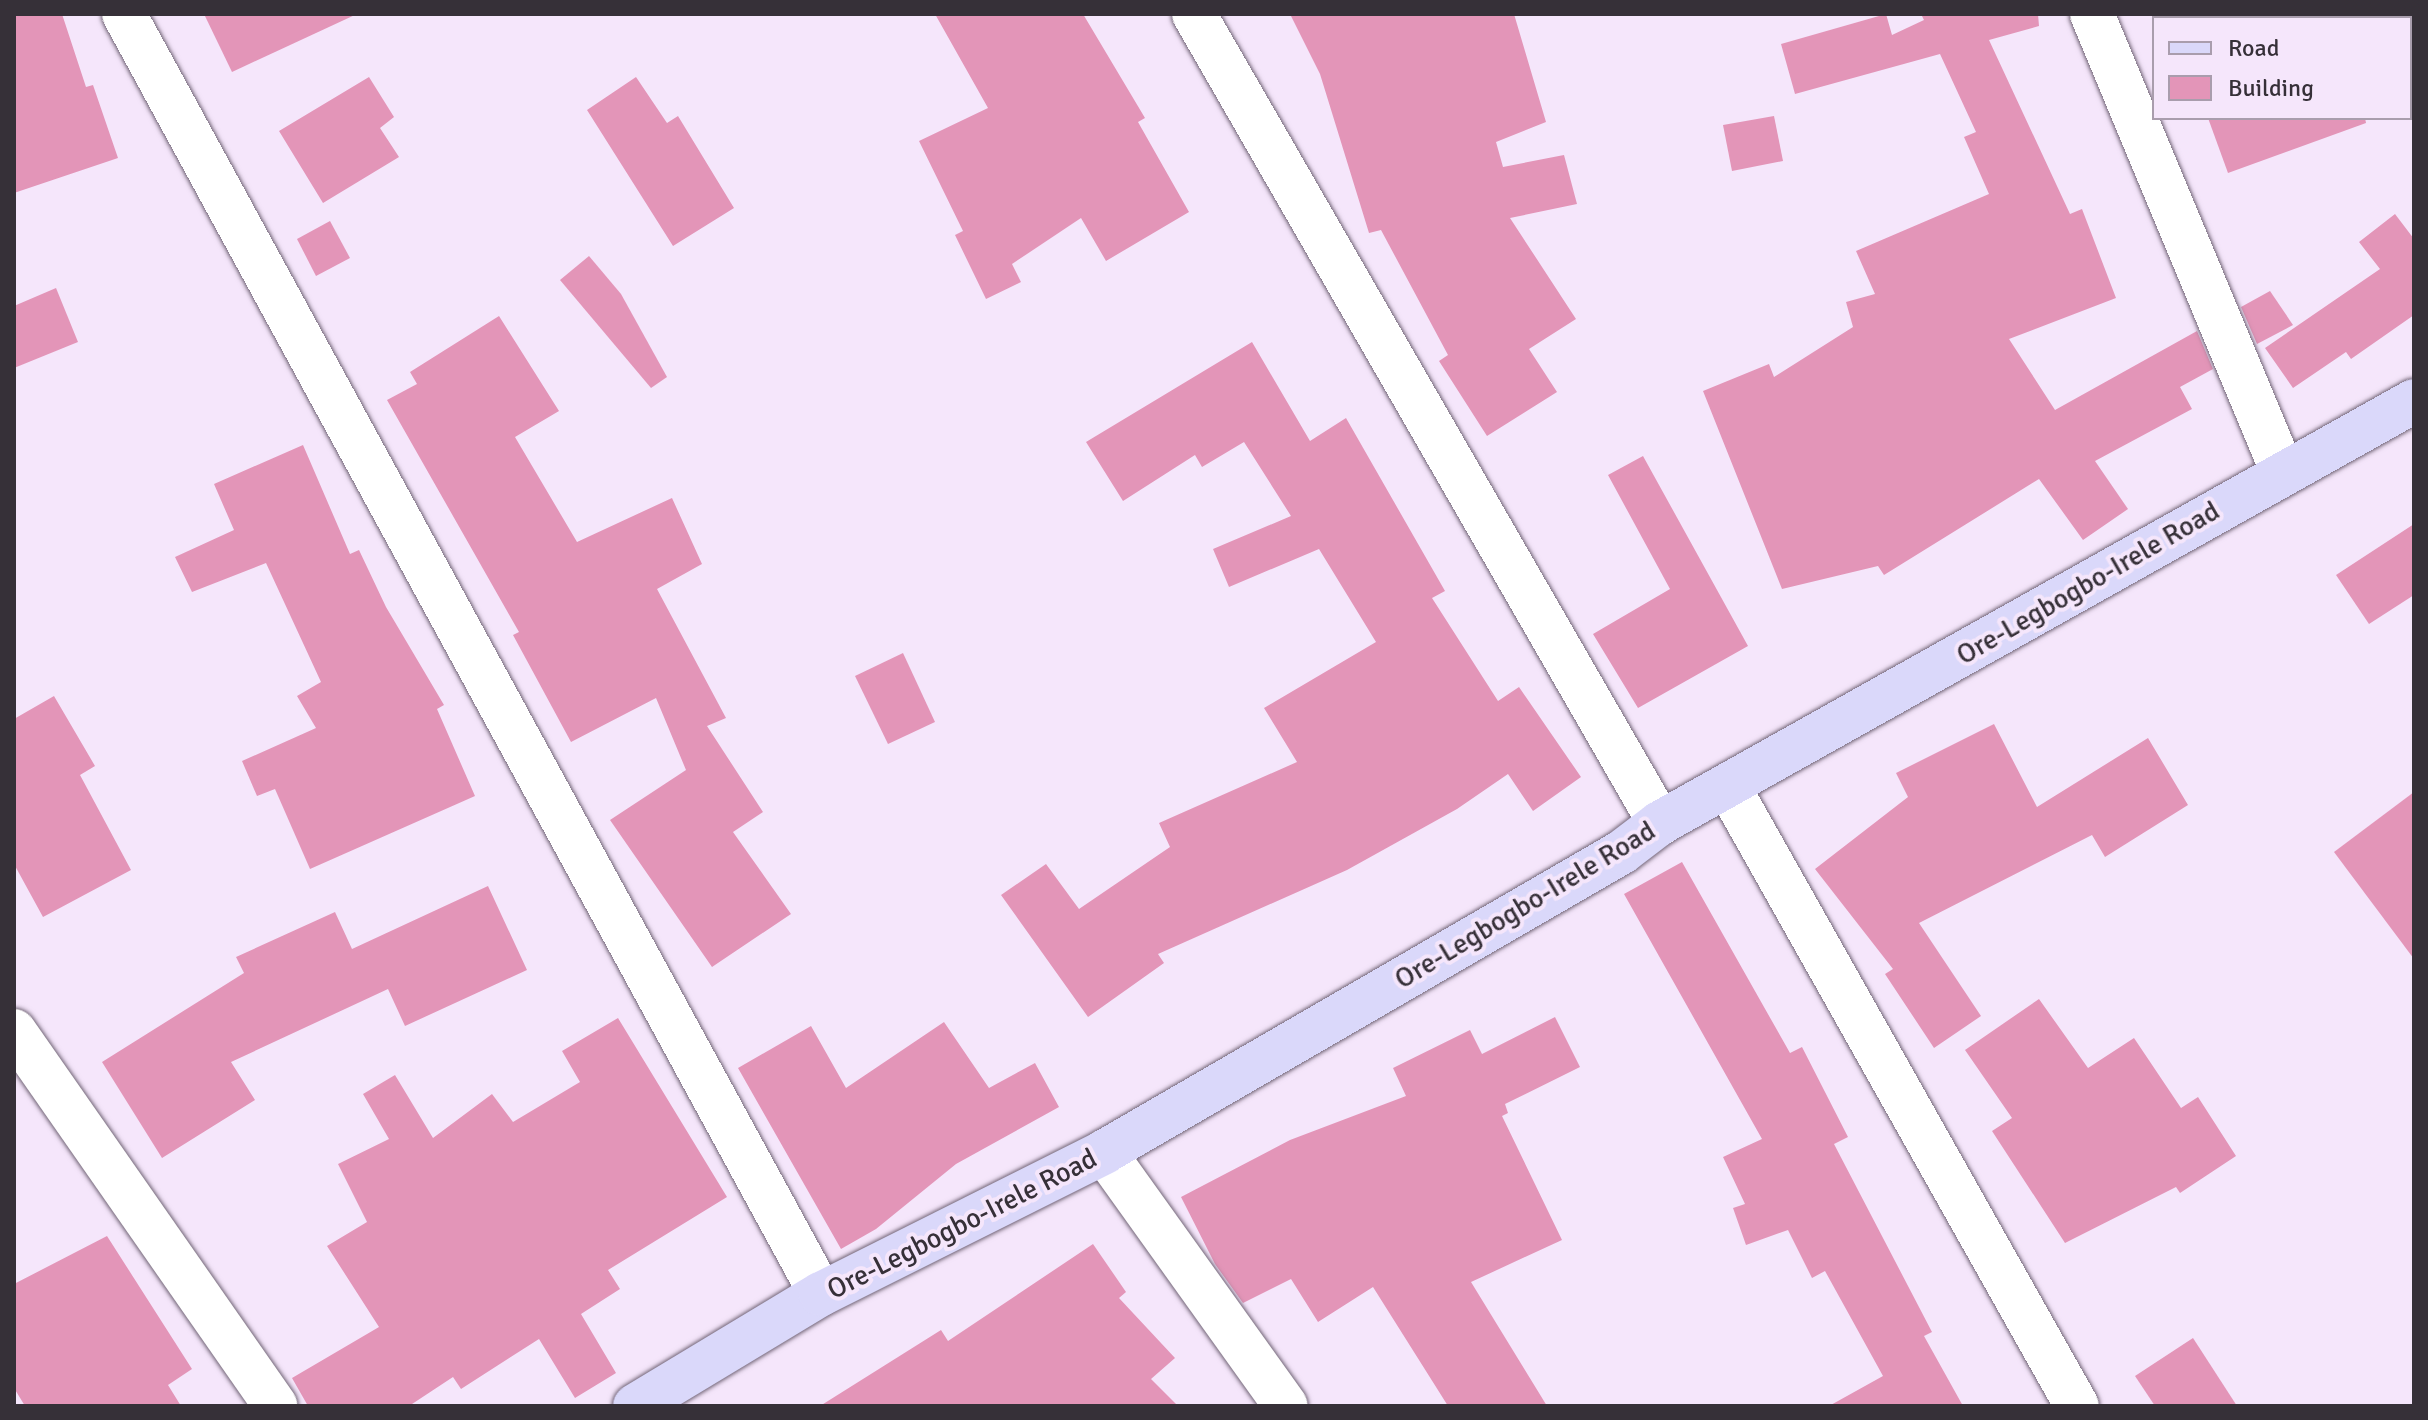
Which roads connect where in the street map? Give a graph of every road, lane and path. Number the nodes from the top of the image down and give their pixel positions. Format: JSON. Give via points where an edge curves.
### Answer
{"nodes":[{"id":1,"x":124,"y":14,"type":"edge"},
{"id":2,"x":1194,"y":14,"type":"edge"},
{"id":3,"x":2092,"y":14,"type":"edge"},
{"id":4,"x":2414,"y":401,"type":"edge"},
{"id":5,"x":2283,"y":472,"type":"junction"},
{"id":6,"x":1729,"y":788,"type":"junction"},
{"id":7,"x":1660,"y":823,"type":"junction"},
{"id":8,"x":14,"y":1031,"type":"edge"},
{"id":9,"x":1104,"y":1152,"type":"junction"},
{"id":10,"x":821,"y":1294,"type":"junction"},
{"id":11,"x":276,"y":1406,"type":"edge"},
{"id":12,"x":635,"y":1406,"type":"edge"},
{"id":13,"x":1286,"y":1406,"type":"edge"},
{"id":14,"x":2077,"y":1406,"type":"edge"}],
"edges":[{"from":1,"to":10,"type":"street"},
{"from":2,"to":7,"type":"street"},
{"from":3,"to":5,"type":"street"},
{"from":4,"to":5,"type":"main road","name":"Ore-Legbogbo-Irele Road"},
{"from":5,"to":6,"type":"main road","name":"Ore-Legbogbo-Irele Road"},
{"from":6,"to":7,"type":"main road","name":"Ore-Legbogbo-Irele Road"},
{"from":6,"to":14,"type":"street"},
{"from":7,"to":9,"type":"main road","name":"Ore-Legbogbo-Irele Road","via":[[1622,852]]},
{"from":8,"to":11,"type":"street"},
{"from":9,"to":10,"type":"main road","name":"Ore-Legbogbo-Irele Road"},
{"from":9,"to":13,"type":"street"},
{"from":10,"to":12,"type":"main road","name":"Ore-Legbogbo-Irele Road"}]}
